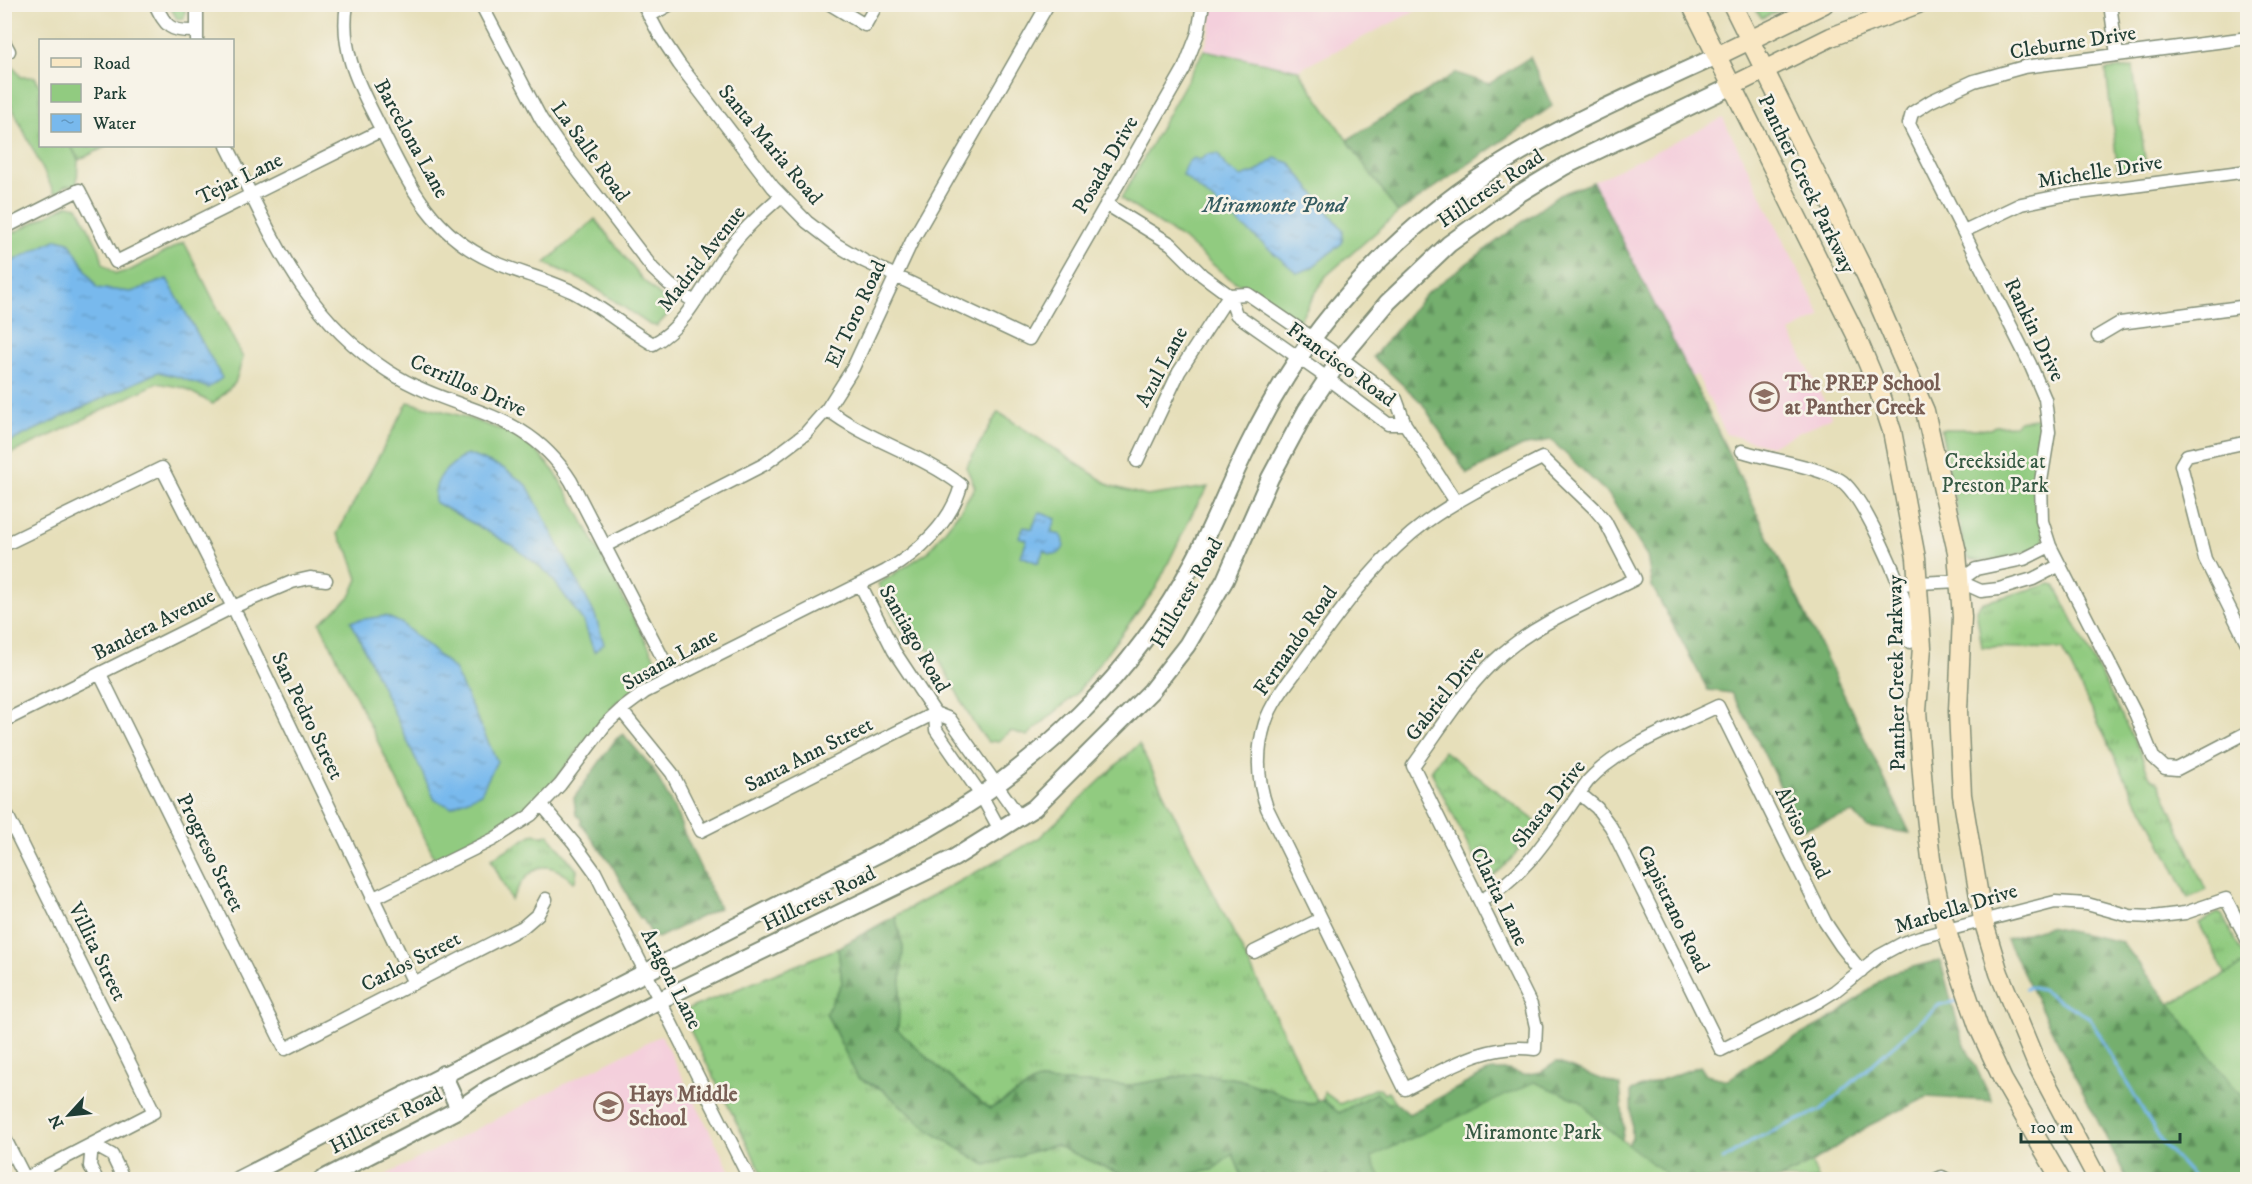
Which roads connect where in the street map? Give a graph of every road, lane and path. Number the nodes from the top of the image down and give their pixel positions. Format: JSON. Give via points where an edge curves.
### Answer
{"nodes":[{"id":1,"x":155,"y":4,"type":"edge"},
{"id":2,"x":197,"y":4,"type":"edge"},
{"id":3,"x":346,"y":4,"type":"edge"},
{"id":4,"x":481,"y":4,"type":"edge"},
{"id":5,"x":643,"y":4,"type":"edge"},
{"id":6,"x":671,"y":4,"type":"edge"},
{"id":7,"x":830,"y":4,"type":"edge"},
{"id":8,"x":877,"y":4,"type":"edge"},
{"id":9,"x":1048,"y":4,"type":"edge"},
{"id":10,"x":1203,"y":4,"type":"edge"},
{"id":11,"x":1691,"y":4,"type":"edge"},
{"id":12,"x":1732,"y":4,"type":"edge"},
{"id":13,"x":1824,"y":4,"type":"edge"},
{"id":14,"x":1917,"y":4,"type":"edge"},
{"id":15,"x":2110,"y":4,"type":"edge"},
{"id":16,"x":650,"y":16,"type":"junction"},
{"id":17,"x":196,"y":36,"type":"edge"},
{"id":18,"x":2247,"y":38,"type":"edge"},
{"id":19,"x":1749,"y":40,"type":"junction"},
{"id":20,"x":2117,"y":55,"type":"junction"},
{"id":21,"x":1717,"y":56,"type":"junction"},
{"id":22,"x":1765,"y":69,"type":"junction"},
{"id":23,"x":1732,"y":86,"type":"junction"},
{"id":24,"x":1912,"y":113,"type":"joint"},
{"id":25,"x":382,"y":130,"type":"junction"},
{"id":26,"x":228,"y":147,"type":"edge"},
{"id":27,"x":2247,"y":171,"type":"edge"},
{"id":28,"x":252,"y":196,"type":"junction"},
{"id":29,"x":781,"y":196,"type":"junction"},
{"id":30,"x":1106,"y":204,"type":"junction"},
{"id":31,"x":4,"y":228,"type":"edge"},
{"id":32,"x":1964,"y":231,"type":"junction"},
{"id":33,"x":896,"y":276,"type":"junction"},
{"id":34,"x":1229,"y":295,"type":"junction"},
{"id":35,"x":694,"y":302,"type":"junction"},
{"id":36,"x":2247,"y":306,"type":"edge"},
{"id":37,"x":1885,"y":318,"type":"junction"},
{"id":38,"x":1855,"y":333,"type":"junction"},
{"id":39,"x":2098,"y":336,"type":"dead end"},
{"id":40,"x":1313,"y":338,"type":"junction"},
{"id":41,"x":1029,"y":339,"type":"joint"},
{"id":42,"x":653,"y":344,"type":"joint"},
{"id":43,"x":1299,"y":357,"type":"junction"},
{"id":44,"x":1341,"y":358,"type":"junction"},
{"id":45,"x":1327,"y":378,"type":"junction"},
{"id":46,"x":827,"y":409,"type":"junction"},
{"id":47,"x":1405,"y":424,"type":"junction"},
{"id":48,"x":2247,"y":442,"type":"edge"},
{"id":49,"x":1742,"y":451,"type":"dead end"},
{"id":50,"x":1137,"y":461,"type":"dead end"},
{"id":51,"x":1456,"y":502,"type":"junction"},
{"id":52,"x":4,"y":544,"type":"edge"},
{"id":53,"x":605,"y":546,"type":"junction"},
{"id":54,"x":2050,"y":546,"type":"junction"},
{"id":55,"x":2060,"y":565,"type":"junction"},
{"id":56,"x":1635,"y":579,"type":"joint"},
{"id":57,"x":326,"y":580,"type":"dead end"},
{"id":58,"x":1959,"y":581,"type":"junction"},
{"id":59,"x":1919,"y":582,"type":"junction"},
{"id":60,"x":860,"y":584,"type":"junction"},
{"id":61,"x":1899,"y":584,"type":"junction"},
{"id":62,"x":233,"y":607,"type":"junction"},
{"id":63,"x":1910,"y":642,"type":"dead end"},
{"id":64,"x":2247,"y":645,"type":"edge"},
{"id":65,"x":100,"y":674,"type":"junction"},
{"id":66,"x":673,"y":678,"type":"junction"},
{"id":67,"x":1718,"y":706,"type":"joint"},
{"id":68,"x":621,"y":710,"type":"junction"},
{"id":69,"x":935,"y":713,"type":"junction"},
{"id":70,"x":4,"y":721,"type":"edge"},
{"id":71,"x":2247,"y":732,"type":"edge"},
{"id":72,"x":1413,"y":766,"type":"joint"},
{"id":73,"x":997,"y":785,"type":"junction"},
{"id":74,"x":1579,"y":793,"type":"junction"},
{"id":75,"x":981,"y":795,"type":"junction"},
{"id":76,"x":542,"y":805,"type":"junction"},
{"id":77,"x":4,"y":809,"type":"edge"},
{"id":78,"x":1020,"y":818,"type":"junction"},
{"id":79,"x":1000,"y":830,"type":"junction"},
{"id":80,"x":372,"y":899,"type":"junction"},
{"id":81,"x":546,"y":899,"type":"dead end"},
{"id":82,"x":1480,"y":901,"type":"junction"},
{"id":83,"x":1321,"y":919,"type":"junction"},
{"id":84,"x":1983,"y":920,"type":"junction"},
{"id":85,"x":1947,"y":930,"type":"junction"},
{"id":86,"x":2247,"y":941,"type":"edge"},
{"id":87,"x":1254,"y":952,"type":"dead end"},
{"id":88,"x":645,"y":971,"type":"junction"},
{"id":89,"x":1861,"y":971,"type":"junction"},
{"id":90,"x":414,"y":983,"type":"junction"},
{"id":91,"x":660,"y":1000,"type":"junction"},
{"id":92,"x":285,"y":1050,"type":"joint"},
{"id":93,"x":1721,"y":1050,"type":"joint"},
{"id":94,"x":443,"y":1074,"type":"junction"},
{"id":95,"x":1405,"y":1089,"type":"joint"},
{"id":96,"x":459,"y":1109,"type":"junction"},
{"id":97,"x":4,"y":1137,"type":"edge"},
{"id":98,"x":92,"y":1144,"type":"junction"},
{"id":99,"x":24,"y":1179,"type":"edge"},
{"id":100,"x":97,"y":1179,"type":"edge"},
{"id":101,"x":124,"y":1179,"type":"edge"},
{"id":102,"x":238,"y":1179,"type":"edge"},
{"id":103,"x":321,"y":1179,"type":"edge"},
{"id":104,"x":750,"y":1179,"type":"edge"},
{"id":105,"x":2061,"y":1179,"type":"edge"},
{"id":106,"x":2097,"y":1179,"type":"edge"}],
"edges":[{"from":1,"to":17,"type":"street","via":[[170,27]]},
{"from":2,"to":17,"type":"street"},
{"from":3,"to":25,"type":"street","name":"Barcelona Lane","via":[[349,61]]},
{"from":4,"to":35,"type":"street","name":"La Salle Road","via":[[552,137],[653,268]]},
{"from":5,"to":16,"type":"street","name":"Santa Maria Road"},
{"from":6,"to":16,"type":"street"},
{"from":7,"to":8,"type":"street","via":[[865,26]]},
{"from":9,"to":33,"type":"street","name":"El Toro Road","via":[[917,232]]},
{"from":10,"to":30,"type":"street","name":"Posada Drive","via":[[1190,57]]},
{"from":11,"to":21,"type":"main road","name":"Panther Creek Parkway"},
{"from":12,"to":19,"type":"main road","name":"Panther Creek Parkway"},
{"from":13,"to":19,"type":"main road","name":"Hillcrest Road"},
{"from":14,"to":22,"type":"main road","name":"Hillcrest Road","via":[[1830,37]]},
{"from":15,"to":20,"type":"street"},
{"from":16,"to":29,"type":"street","name":"Santa Maria Road","via":[[679,64]]},
{"from":18,"to":20,"type":"street","name":"Cleburne Drive"},
{"from":19,"to":21,"type":"main road","name":"Hillcrest Road"},
{"from":19,"to":22,"type":"main road","name":"Panther Creek Parkway"},
{"from":20,"to":24,"type":"street","name":"Cleburne Drive","via":[[2024,68],[1974,81]]},
{"from":21,"to":23,"type":"main road","name":"Panther Creek Parkway"},
{"from":21,"to":40,"type":"street","name":"Hillcrest Road","via":[[1542,140],[1469,185],[1382,258]]},
{"from":22,"to":23,"type":"main road","name":"Hillcrest Road"},
{"from":22,"to":37,"type":"main road","name":"Panther Creek Parkway"},
{"from":23,"to":38,"type":"main road","name":"Panther Creek Parkway"},
{"from":23,"to":44,"type":"street","name":"Hillcrest Road","via":[[1565,166],[1493,210],[1407,282]]},
{"from":24,"to":32,"type":"street","name":"Rankin Drive","via":[[1912,132]]},
{"from":25,"to":28,"type":"street","name":"Tejar Lane"},
{"from":25,"to":42,"type":"street","name":"Barcelona Lane","via":[[421,203],[459,242],[495,263],[585,298]]},
{"from":26,"to":28,"type":"street","name":"Cerrillos Drive"},
{"from":27,"to":32,"type":"street","name":"Michelle Drive","via":[[2021,204]]},
{"from":28,"to":31,"type":"street","name":"Tejar Lane","via":[[116,262],[79,190]]},
{"from":28,"to":53,"type":"street","name":"Cerrillos Drive","via":[[289,268],[333,326],[360,351],[405,381],[503,420],[536,440],[570,479]]},
{"from":29,"to":33,"type":"street","name":"Santa Maria Road","via":[[837,244]]},
{"from":29,"to":35,"type":"street","name":"Madrid Avenue","via":[[735,242]]},
{"from":30,"to":34,"type":"street","name":"Francisco Road","via":[[1163,237]]},
{"from":30,"to":41,"type":"street","name":"Posada Drive"},
{"from":32,"to":54,"type":"street","name":"Rankin Drive","via":[[2045,399],[2049,432],[2041,481],[2042,521]]},
{"from":33,"to":41,"type":"street","name":"Santa Maria Road"},
{"from":33,"to":46,"type":"street","name":"El Toro Road","via":[[853,368]]},
{"from":34,"to":40,"type":"street","name":"Francisco Road","via":[[1248,294]]},
{"from":34,"to":43,"type":"street","name":"Francisco Road","via":[[1236,314]]},
{"from":34,"to":50,"type":"street","name":"Azul Lane","via":[[1179,372]]},
{"from":35,"to":42,"type":"street","name":"Madrid Avenue","via":[[664,338]]},
{"from":36,"to":39,"type":"street","via":[[2120,323]]},
{"from":37,"to":38,"type":"main road"},
{"from":37,"to":58,"type":"main road","name":"Panther Creek Parkway","via":[[1925,411]]},
{"from":38,"to":59,"type":"main road","name":"Panther Creek Parkway","via":[[1892,431]]},
{"from":40,"to":43,"type":"street","name":"Hillcrest Road"},
{"from":40,"to":44,"type":"street","name":"Francisco Road"},
{"from":43,"to":45,"type":"street","name":"Francisco Road"},
{"from":43,"to":73,"type":"street","name":"Hillcrest Road","via":[[1257,428],[1193,562],[1152,630],[1081,713]]},
{"from":44,"to":45,"type":"street","name":"Hillcrest Road"},
{"from":44,"to":47,"type":"street","name":"Francisco Road","via":[[1396,399]]},
{"from":45,"to":47,"type":"street","name":"Francisco Road","via":[[1388,424]]},
{"from":45,"to":78,"type":"street","name":"Hillcrest Road","via":[[1289,442],[1225,580],[1187,645],[1151,691],[1035,808]]},
{"from":46,"to":53,"type":"street","name":"El Toro Road","via":[[799,440],[765,464]]},
{"from":46,"to":60,"type":"street","name":"Susana Lane","via":[[856,429],[961,485],[958,498],[920,548],[898,565]]},
{"from":47,"to":51,"type":"street"},
{"from":48,"to":64,"type":"street","via":[[2187,455],[2181,465],[2205,559]]},
{"from":49,"to":61,"type":"street","via":[[1843,482],[1863,508]]},
{"from":51,"to":56,"type":"street","name":"Fernando Road","via":[[1542,458],[1605,521]]},
{"from":51,"to":83,"type":"street","name":"Fernando Road","via":[[1402,542],[1365,579],[1279,696],[1266,721],[1258,762],[1264,799]]},
{"from":52,"to":62,"type":"street","name":"San Pedro Street","via":[[162,468]]},
{"from":53,"to":66,"type":"street","name":"Cerrillos Drive"},
{"from":54,"to":55,"type":"street","name":"Rankin Drive"},
{"from":54,"to":58,"type":"street","via":[[2024,559],[1976,569]]},
{"from":55,"to":58,"type":"street","via":[[2033,579],[1999,589],[1981,591]]},
{"from":55,"to":71,"type":"street","name":"Rankin Drive","via":[[2136,715],[2153,757],[2165,768],[2180,768]]},
{"from":56,"to":72,"type":"street","name":"Gabriel Drive","via":[[1536,629],[1501,654],[1469,689]]},
{"from":57,"to":62,"type":"street","name":"Bandera Avenue","via":[[292,582]]},
{"from":58,"to":59,"type":"street"},
{"from":58,"to":84,"type":"main road","name":"Panther Creek Parkway","via":[[1962,795]]},
{"from":59,"to":61,"type":"street"},
{"from":59,"to":85,"type":"main road","name":"Panther Creek Parkway","via":[[1922,647],[1917,711],[1924,799],[1932,867]]},
{"from":60,"to":66,"type":"street","name":"Susana Lane"},
{"from":60,"to":69,"type":"street","name":"Santiago Road","via":[[894,651]]},
{"from":61,"to":63,"type":"street"},
{"from":62,"to":65,"type":"street","name":"Bandera Avenue"},
{"from":62,"to":80,"type":"street","name":"San Pedro Street"},
{"from":65,"to":70,"type":"street","name":"Bandera Avenue"},
{"from":65,"to":92,"type":"street","name":"Progreso Street"},
{"from":66,"to":68,"type":"street","name":"Susana Lane"},
{"from":67,"to":74,"type":"street","name":"Shasta Drive","via":[[1615,757]]},
{"from":67,"to":89,"type":"street","name":"Alviso Road","via":[[1825,922]]},
{"from":68,"to":69,"type":"street","name":"Santa Ann Street","via":[[666,764],[701,831]]},
{"from":68,"to":76,"type":"street","name":"Susana Lane","via":[[597,733]]},
{"from":69,"to":73,"type":"street","name":"Santiago Road","via":[[950,719]]},
{"from":69,"to":75,"type":"street","name":"Santiago Road","via":[[936,730]]},
{"from":72,"to":82,"type":"street","name":"Clarita Lane"},
{"from":73,"to":75,"type":"street","name":"Hillcrest Road"},
{"from":73,"to":78,"type":"street","name":"Santiago Road"},
{"from":74,"to":82,"type":"street","name":"Shasta Drive","via":[[1522,870]]},
{"from":74,"to":93,"type":"street","name":"Capistrano Road","via":[[1611,827]]},
{"from":75,"to":79,"type":"street","name":"Santiago Road"},
{"from":75,"to":88,"type":"street","name":"Hillcrest Road","via":[[929,828]]},
{"from":76,"to":80,"type":"street","name":"Susana Lane","via":[[507,832]]},
{"from":76,"to":88,"type":"street","name":"Aragon Lane","via":[[592,867]]},
{"from":77,"to":98,"type":"street","name":"Villita Street","via":[[154,1112]]},
{"from":78,"to":79,"type":"street","name":"Hillcrest Road"},
{"from":79,"to":91,"type":"street","name":"Hillcrest Road","via":[[926,873]]},
{"from":80,"to":90,"type":"street","name":"San Pedro Street"},
{"from":81,"to":90,"type":"street","name":"Carlos Street","via":[[538,914],[523,927]]},
{"from":82,"to":95,"type":"street","name":"Clarita Lane","via":[[1531,1005],[1535,1049],[1503,1048],[1481,1053]]},
{"from":83,"to":87,"type":"street"},
{"from":83,"to":95,"type":"street","name":"Fernando Road"},
{"from":84,"to":85,"type":"street","name":"Marbella Drive"},
{"from":84,"to":86,"type":"street","name":"Marbella Drive","via":[[2065,902],[2130,916],[2163,917],[2226,899]]},
{"from":84,"to":106,"type":"main road","name":"Panther Creek Parkway","via":[[2037,1065]]},
{"from":85,"to":89,"type":"street","name":"Marbella Drive","via":[[1903,943]]},
{"from":85,"to":105,"type":"main road","name":"Panther Creek Parkway","via":[[1978,1026],[2003,1080]]},
{"from":88,"to":91,"type":"street","name":"Aragon Lane"},
{"from":88,"to":94,"type":"street","name":"Hillcrest Road"},
{"from":89,"to":93,"type":"street","name":"Marbella Drive","via":[[1819,1001]]},
{"from":90,"to":92,"type":"street","name":"Carlos Street"},
{"from":91,"to":96,"type":"street","name":"Hillcrest Road","via":[[488,1089]]},
{"from":91,"to":104,"type":"street","name":"Aragon Lane"},
{"from":94,"to":96,"type":"street"},
{"from":94,"to":102,"type":"street","name":"Hillcrest Road"},
{"from":96,"to":103,"type":"street","name":"Hillcrest Road"},
{"from":97,"to":99,"type":"street"},
{"from":98,"to":99,"type":"street"},
{"from":98,"to":100,"type":"street","via":[[90,1166]]},
{"from":98,"to":101,"type":"street","via":[[112,1155]]}]}
